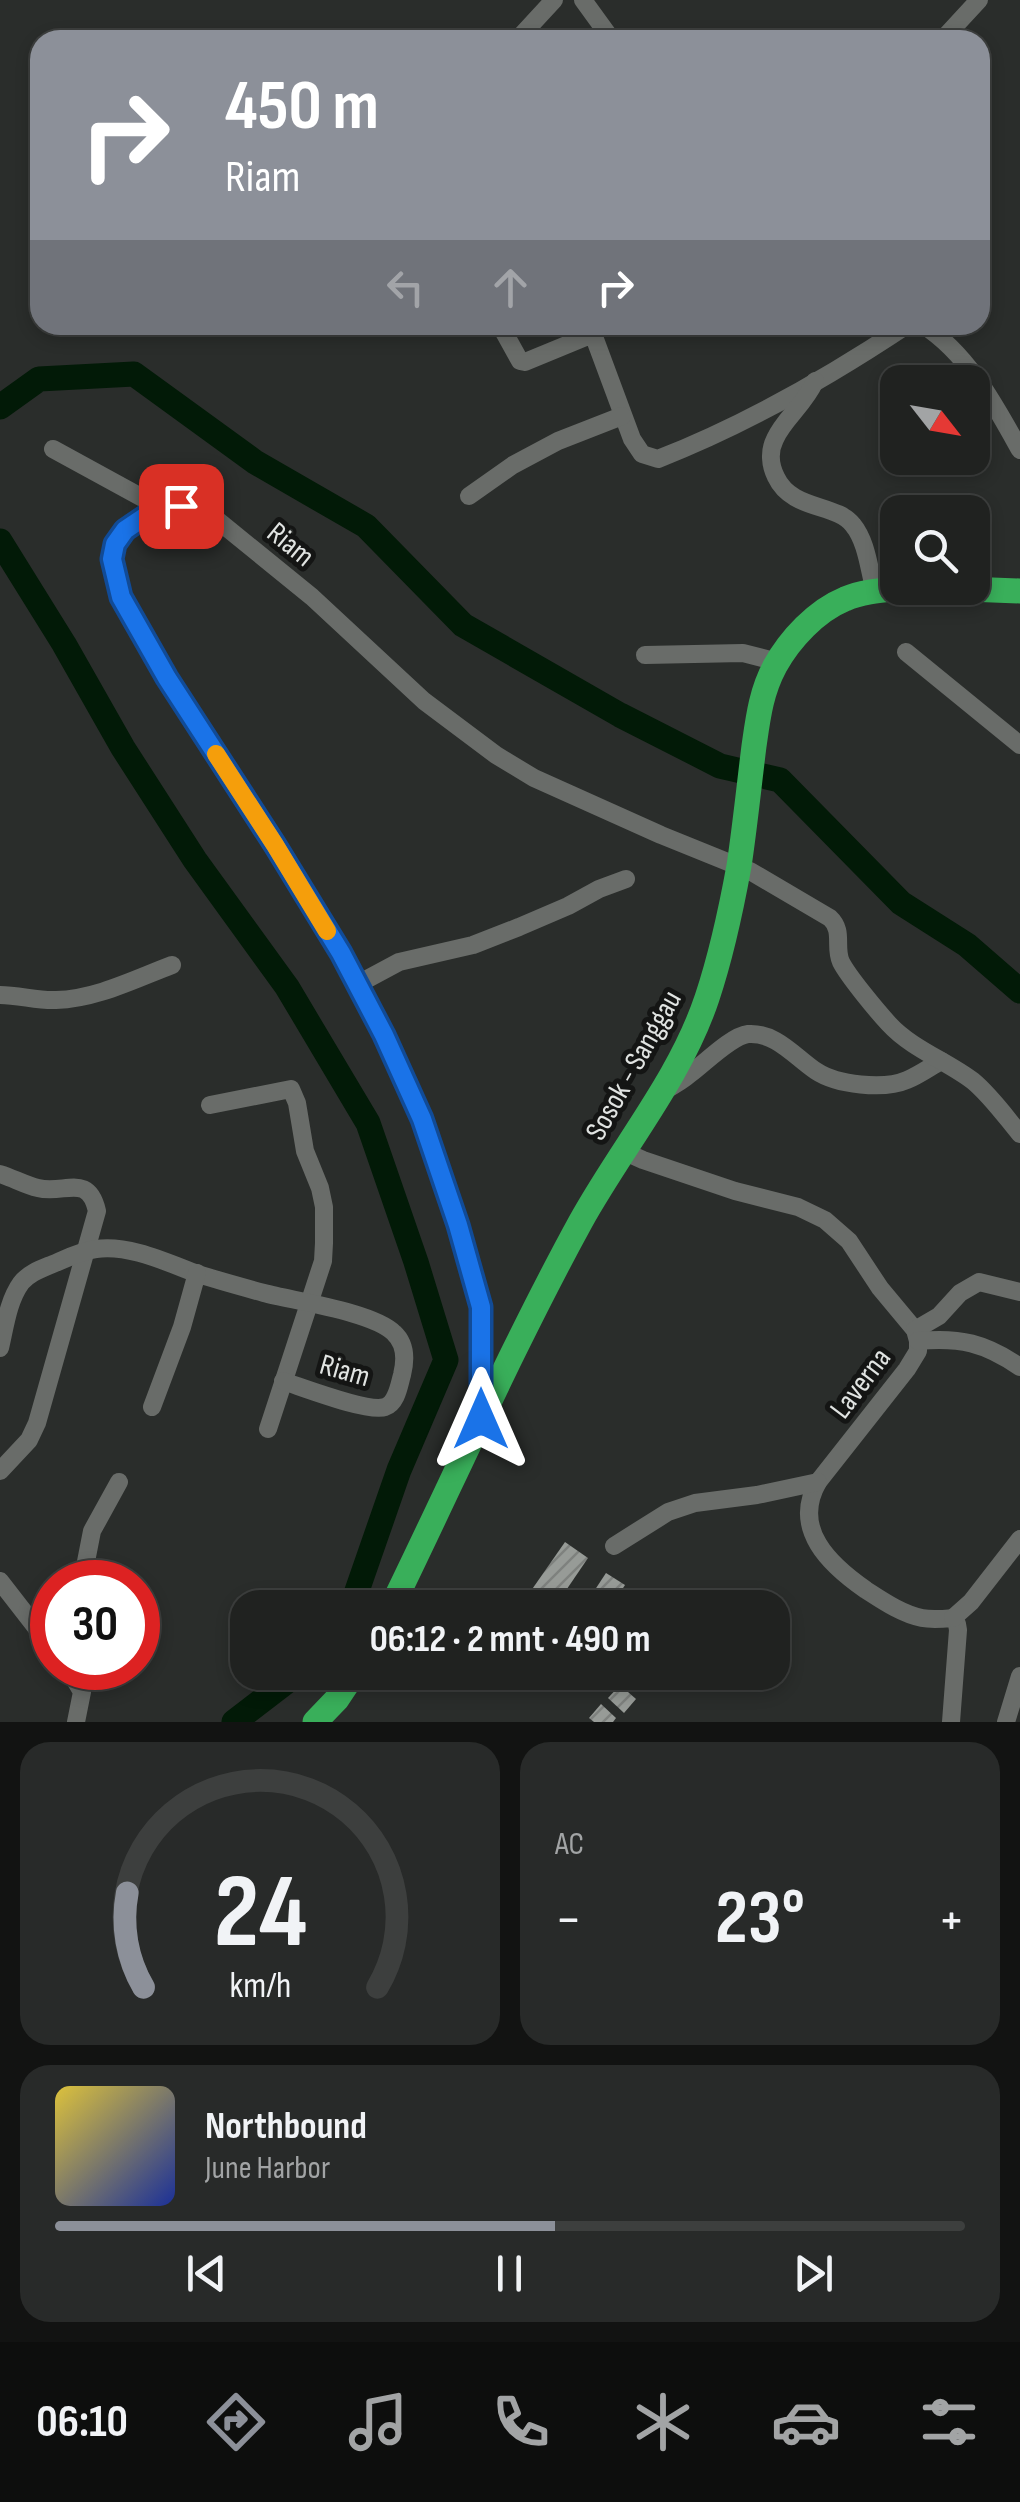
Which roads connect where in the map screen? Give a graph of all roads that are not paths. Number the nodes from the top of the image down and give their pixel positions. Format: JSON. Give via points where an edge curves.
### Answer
{"nodes":[{"id":1,"x":554,"y":0,"type":"edge"},
{"id":2,"x":583,"y":0,"type":"edge"},
{"id":3,"x":979,"y":0,"type":"edge"},
{"id":4,"x":526,"y":30,"type":"edge"},
{"id":5,"x":605,"y":30,"type":"edge"},
{"id":6,"x":951,"y":30,"type":"edge"},
{"id":7,"x":506,"y":335,"type":"edge"},
{"id":8,"x":581,"y":335,"type":"edge"},
{"id":9,"x":594,"y":335,"type":"edge"},
{"id":10,"x":890,"y":335,"type":"edge"},
{"id":11,"x":937,"y":335,"type":"edge"},
{"id":12,"x":815,"y":381,"type":"junction"},
{"id":13,"x":622,"y":416,"type":"junction"},
{"id":14,"x":53,"y":450,"type":"dead end"},
{"id":15,"x":1020,"y":450,"type":"edge"},
{"id":16,"x":469,"y":496,"type":"dead end"},
{"id":17,"x":159,"y":507,"type":"junction"},
{"id":18,"x":880,"y":590,"type":"edge"},
{"id":19,"x":990,"y":590,"type":"edge"},
{"id":20,"x":874,"y":591,"type":"junction"},
{"id":21,"x":1020,"y":591,"type":"edge"},
{"id":22,"x":906,"y":652,"type":"dead end"},
{"id":23,"x":645,"y":655,"type":"dead end"},
{"id":24,"x":778,"y":662,"type":"junction"},
{"id":25,"x":1020,"y":745,"type":"edge"},
{"id":26,"x":739,"y":865,"type":"junction"},
{"id":27,"x":626,"y":879,"type":"dead end"},
{"id":28,"x":172,"y":965,"type":"dead end"},
{"id":29,"x":358,"y":984,"type":"junction"},
{"id":30,"x":0,"y":994,"type":"edge"},
{"id":31,"x":941,"y":1061,"type":"junction"},
{"id":32,"x":659,"y":1094,"type":"junction"},
{"id":33,"x":210,"y":1105,"type":"dead end"},
{"id":34,"x":1020,"y":1134,"type":"edge"},
{"id":35,"x":623,"y":1151,"type":"junction"},
{"id":36,"x":0,"y":1174,"type":"edge"},
{"id":37,"x":84,"y":1252,"type":"junction"},
{"id":38,"x":197,"y":1273,"type":"junction"},
{"id":39,"x":1020,"y":1292,"type":"edge"},
{"id":40,"x":308,"y":1303,"type":"junction"},
{"id":41,"x":917,"y":1336,"type":"junction"},
{"id":42,"x":0,"y":1348,"type":"edge"},
{"id":43,"x":1020,"y":1367,"type":"edge"},
{"id":44,"x":283,"y":1380,"type":"junction"},
{"id":45,"x":152,"y":1406,"type":"dead end"},
{"id":46,"x":481,"y":1419,"type":"junction"},
{"id":47,"x":268,"y":1428,"type":"dead end"},
{"id":48,"x":0,"y":1471,"type":"edge"},
{"id":49,"x":119,"y":1482,"type":"dead end"},
{"id":50,"x":818,"y":1482,"type":"junction"},
{"id":51,"x":1020,"y":1539,"type":"edge"},
{"id":52,"x":614,"y":1546,"type":"dead end"},
{"id":53,"x":86,"y":1560,"type":"edge"},
{"id":54,"x":0,"y":1581,"type":"edge"},
{"id":55,"x":400,"y":1590,"type":"edge"},
{"id":56,"x":953,"y":1618,"type":"junction"},
{"id":57,"x":30,"y":1620,"type":"edge"},
{"id":58,"x":1020,"y":1676,"type":"edge"},
{"id":59,"x":75,"y":1690,"type":"edge"},
{"id":60,"x":343,"y":1690,"type":"edge"},
{"id":61,"x":76,"y":1722,"type":"edge"},
{"id":62,"x":315,"y":1722,"type":"edge"},
{"id":63,"x":951,"y":1722,"type":"edge"},
{"id":64,"x":1006,"y":1722,"type":"edge"}],
"edges":[{"from":1,"to":4,"type":"street"},
{"from":2,"to":5,"type":"street"},
{"from":3,"to":6,"type":"street"},
{"from":7,"to":8,"type":"street","via":[[522,362]]},
{"from":9,"to":13,"type":"street"},
{"from":10,"to":12,"type":"street"},
{"from":11,"to":15,"type":"street","via":[[969,369]]},
{"from":12,"to":13,"type":"street","via":[[658,459],[636,447]]},
{"from":12,"to":20,"type":"street","via":[[775,438],[772,470],[792,496],[855,526]]},
{"from":13,"to":16,"type":"street","via":[[543,449]]},
{"from":14,"to":17,"type":"street"},
{"from":17,"to":26,"type":"street","name":"Riam","via":[[181,506],[216,518],[424,701],[534,778]]},
{"from":17,"to":29,"type":"street","via":[[115,544],[121,597]]},
{"from":18,"to":20,"type":"highway","name":"Sosok - Sanggau"},
{"from":19,"to":21,"type":"highway"},
{"from":20,"to":24,"type":"highway","name":"Sosok - Sanggau","via":[[826,610]]},
{"from":22,"to":25,"type":"street"},
{"from":23,"to":24,"type":"street","via":[[743,653]]},
{"from":24,"to":26,"type":"highway","name":"Sosok - Sanggau","via":[[758,720]]},
{"from":26,"to":31,"type":"street","name":"Riam","via":[[830,918],[841,962],[886,1021]]},
{"from":26,"to":32,"type":"highway","name":"Sosok - Sanggau","via":[[707,998]]},
{"from":27,"to":29,"type":"street","via":[[519,927],[399,962]]},
{"from":28,"to":30,"type":"street","via":[[73,998]]},
{"from":29,"to":46,"type":"street","via":[[422,1119],[469,1258],[481,1307]]},
{"from":31,"to":32,"type":"street","via":[[890,1085],[854,1083],[829,1078],[775,1041],[748,1034]]},
{"from":31,"to":34,"type":"street","name":"Riam","via":[[982,1089]]},
{"from":32,"to":35,"type":"highway","name":"Sosok - Sanggau"},
{"from":33,"to":40,"type":"street","via":[[293,1092],[324,1207],[323,1261]]},
{"from":35,"to":41,"type":"street","name":"Laverna","via":[[825,1220],[849,1241]]},
{"from":35,"to":46,"type":"highway","name":"Sosok - Sanggau"},
{"from":36,"to":37,"type":"street","via":[[38,1188],[88,1191],[97,1211]]},
{"from":37,"to":38,"type":"street","name":"Riam","via":[[120,1250]]},
{"from":37,"to":42,"type":"street","name":"Riam","via":[[25,1278]]},
{"from":37,"to":48,"type":"street","via":[[37,1424]]},
{"from":38,"to":40,"type":"street","name":"Riam"},
{"from":38,"to":45,"type":"street"},
{"from":39,"to":41,"type":"street","via":[[979,1282]]},
{"from":40,"to":44,"type":"street"},
{"from":40,"to":44,"type":"street","name":"Riam","via":[[356,1315],[397,1336],[405,1350],[397,1393],[378,1408]]},
{"from":41,"to":43,"type":"street","via":[[980,1344]]},
{"from":41,"to":50,"type":"street","name":"Laverna","via":[[918,1351],[907,1369]]},
{"from":44,"to":47,"type":"street"},
{"from":46,"to":55,"type":"highway","name":"Sosok - Sanggau"},
{"from":49,"to":53,"type":"street","via":[[92,1531]]},
{"from":50,"to":52,"type":"street","via":[[696,1503],[668,1512]]},
{"from":50,"to":56,"type":"street","via":[[810,1523],[831,1564],[917,1618]]},
{"from":51,"to":56,"type":"street"},
{"from":54,"to":57,"type":"street"},
{"from":56,"to":63,"type":"street","via":[[958,1630]]},
{"from":58,"to":64,"type":"street"},
{"from":59,"to":61,"type":"street"},
{"from":60,"to":62,"type":"highway"}]}
